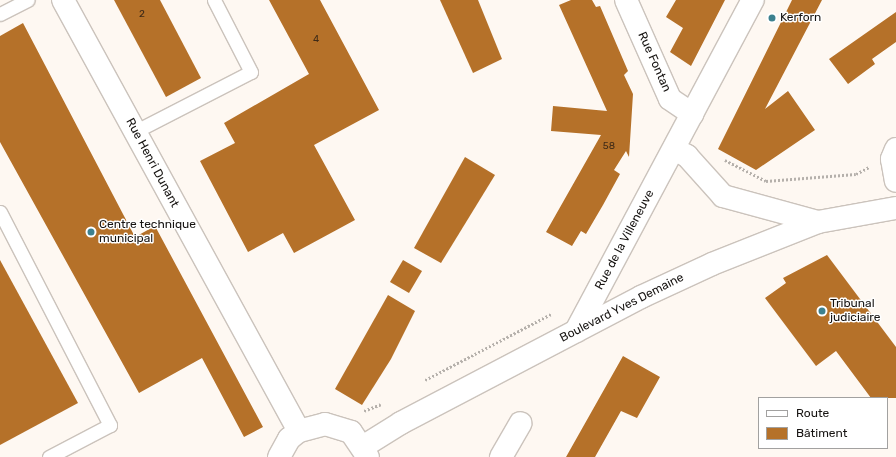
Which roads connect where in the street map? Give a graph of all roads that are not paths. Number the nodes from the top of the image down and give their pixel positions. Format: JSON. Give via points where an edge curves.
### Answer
{"nodes":[{"id":1,"x":28,"y":0,"type":"edge"},
{"id":2,"x":63,"y":0,"type":"edge"},
{"id":3,"x":214,"y":0,"type":"edge"},
{"id":4,"x":626,"y":0,"type":"edge"},
{"id":5,"x":753,"y":0,"type":"edge"},
{"id":6,"x":0,"y":14,"type":"edge"},
{"id":7,"x":692,"y":114,"type":"junction"},
{"id":8,"x":136,"y":131,"type":"junction"},
{"id":9,"x":894,"y":154,"type":"edge"},
{"id":10,"x":682,"y":155,"type":"junction"},
{"id":11,"x":896,"y":181,"type":"edge"},
{"id":12,"x":896,"y":208,"type":"edge"},
{"id":13,"x":0,"y":212,"type":"edge"},
{"id":14,"x":818,"y":222,"type":"junction"},
{"id":15,"x":576,"y":331,"type":"junction"},
{"id":16,"x":521,"y":423,"type":"dead end"},
{"id":17,"x":299,"y":431,"type":"junction"},
{"id":18,"x":366,"y":452,"type":"edge"},
{"id":19,"x":49,"y":457,"type":"edge"},
{"id":20,"x":279,"y":457,"type":"edge"},
{"id":21,"x":501,"y":457,"type":"edge"}],
"edges":[{"from":1,"to":6,"type":"lane"},
{"from":2,"to":8,"type":"street","name":"Rue Henri Dunant"},
{"from":3,"to":8,"type":"lane","via":[[251,72]]},
{"from":4,"to":7,"type":"street","name":"Rue Fontan","via":[[670,99]]},
{"from":5,"to":7,"type":"street","name":"Rue de la Villeneuve"},
{"from":7,"to":10,"type":"street","name":"Rue de la Villeneuve"},
{"from":8,"to":17,"type":"street","name":"Rue Henri Dunant"},
{"from":9,"to":11,"type":"street"},
{"from":10,"to":14,"type":"street","via":[[723,196]]},
{"from":10,"to":15,"type":"street","name":"Rue de la Villeneuve"},
{"from":12,"to":14,"type":"street","name":"Boulevard Yves Demaine"},
{"from":13,"to":19,"type":"lane","via":[[110,425]]},
{"from":14,"to":15,"type":"street","name":"Boulevard Yves Demaine","via":[[712,264]]},
{"from":15,"to":18,"type":"street","name":"Boulevard Yves Demaine","via":[[401,423]]},
{"from":16,"to":21,"type":"street"},
{"from":17,"to":18,"type":"street","via":[[325,424],[338,427],[350,432]]},
{"from":17,"to":20,"type":"street","via":[[289,439]]}]}
